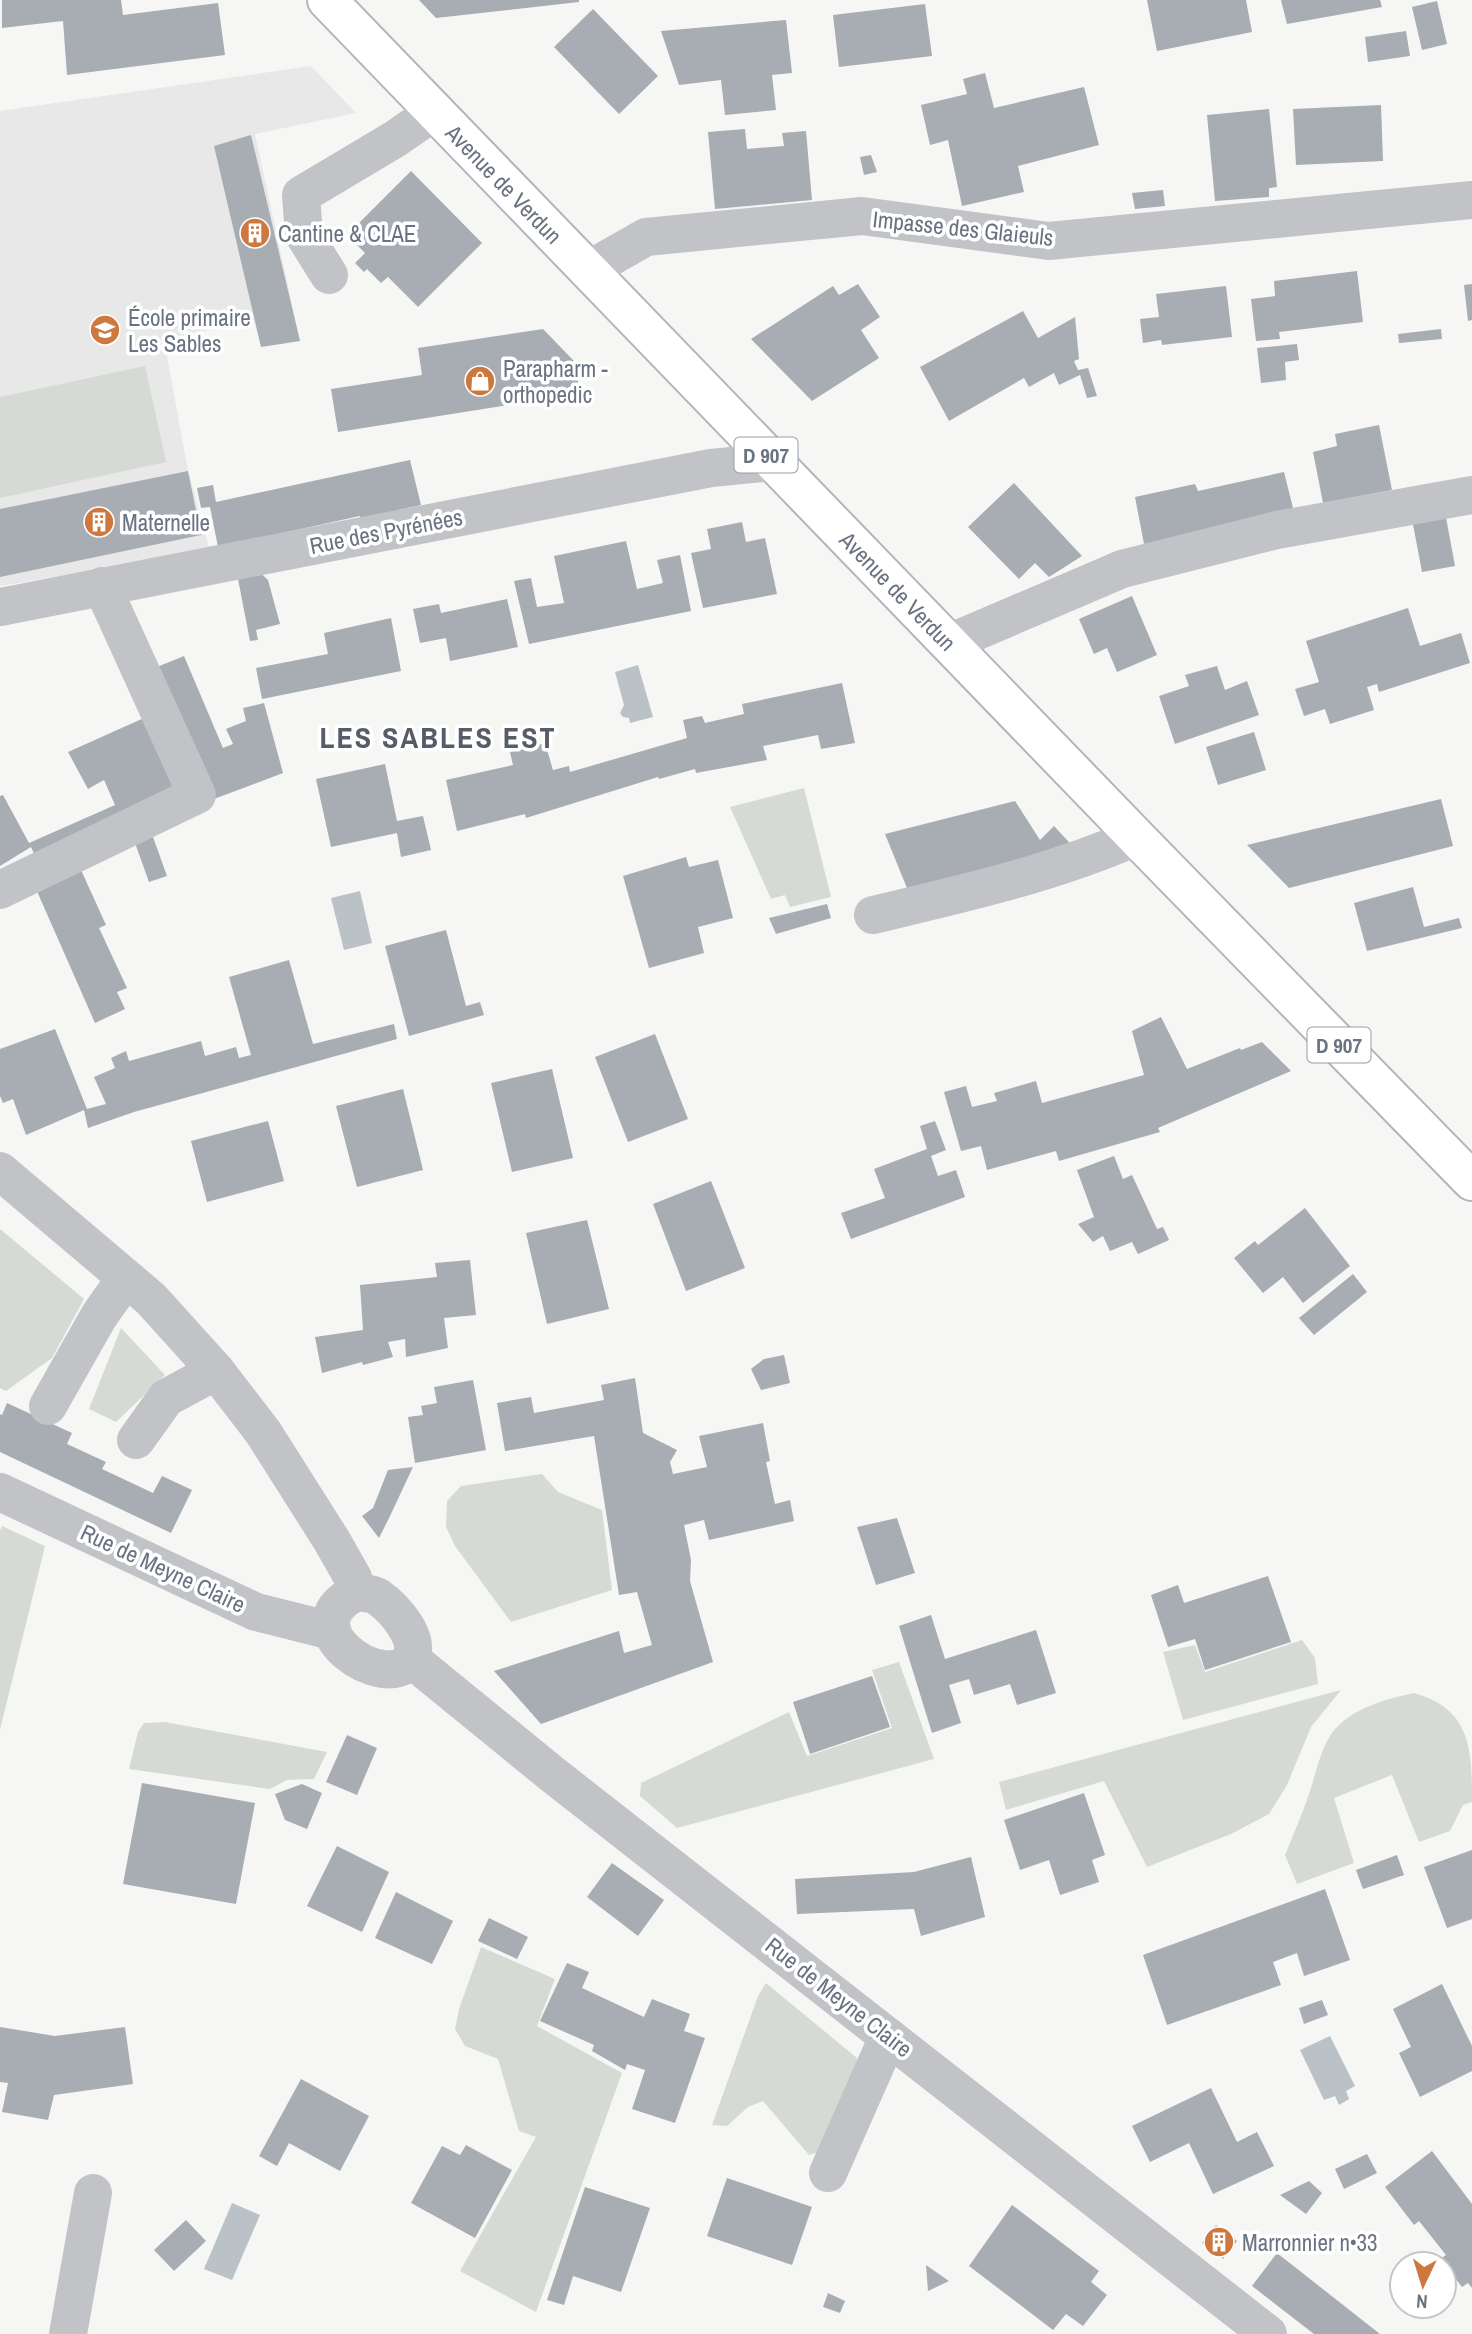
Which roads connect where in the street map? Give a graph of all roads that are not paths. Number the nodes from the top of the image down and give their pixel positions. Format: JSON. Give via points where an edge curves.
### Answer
{"nodes":[{"id":1,"x":327,"y":0,"type":"edge"},
{"id":2,"x":435,"y":112,"type":"junction"},
{"id":3,"x":1472,"y":200,"type":"edge"},
{"id":4,"x":588,"y":270,"type":"junction"},
{"id":5,"x":329,"y":275,"type":"dead end"},
{"id":6,"x":773,"y":462,"type":"junction"},
{"id":7,"x":1472,"y":495,"type":"edge"},
{"id":8,"x":102,"y":586,"type":"junction"},
{"id":9,"x":0,"y":607,"type":"edge"},
{"id":10,"x":948,"y":643,"type":"junction"},
{"id":11,"x":1136,"y":837,"type":"junction"},
{"id":12,"x":0,"y":890,"type":"edge"},
{"id":13,"x":873,"y":915,"type":"dead end"},
{"id":14,"x":0,"y":1171,"type":"edge"},
{"id":15,"x":1472,"y":1181,"type":"edge"},
{"id":16,"x":125,"y":1279,"type":"junction"},
{"id":17,"x":216,"y":1371,"type":"junction"},
{"id":18,"x":48,"y":1406,"type":"dead end"},
{"id":19,"x":136,"y":1440,"type":"dead end"},
{"id":20,"x":0,"y":1492,"type":"edge"},
{"id":21,"x":357,"y":1592,"type":"junction"},
{"id":22,"x":331,"y":1631,"type":"junction"},
{"id":23,"x":411,"y":1659,"type":"junction"},
{"id":24,"x":888,"y":2037,"type":"junction"},
{"id":25,"x":828,"y":2174,"type":"dead end"},
{"id":26,"x":93,"y":2193,"type":"dead end"},
{"id":27,"x":68,"y":2334,"type":"edge"},
{"id":28,"x":1268,"y":2334,"type":"edge"}],
"edges":[{"from":1,"to":2,"type":"main road","name":"Avenue de Verdun","number":"D 907"},
{"from":2,"to":4,"type":"main road","name":"Avenue de Verdun","number":"D 907"},
{"from":2,"to":5,"type":"street","via":[[301,195],[304,235]]},
{"from":3,"to":4,"type":"street","name":"Impasse des Glaieuls","via":[[1049,240],[862,216],[646,237]]},
{"from":4,"to":6,"type":"main road","name":"Avenue de Verdun","number":"D 907"},
{"from":6,"to":8,"type":"street","name":"Rue des Pyrénées","via":[[710,468]]},
{"from":6,"to":10,"type":"main road","name":"Avenue de Verdun","number":"D 907"},
{"from":7,"to":10,"type":"street","via":[[1277,530],[1122,569]]},
{"from":8,"to":9,"type":"street","name":"Rue des Pyrénées"},
{"from":8,"to":12,"type":"street","via":[[197,795]]},
{"from":10,"to":11,"type":"main road","name":"Avenue de Verdun","number":"D 907"},
{"from":11,"to":13,"type":"street","via":[[1082,860]]},
{"from":11,"to":15,"type":"main road","name":"Avenue de Verdun","number":"D 907"},
{"from":14,"to":16,"type":"street"},
{"from":16,"to":17,"type":"street","via":[[151,1300]]},
{"from":16,"to":18,"type":"street"},
{"from":17,"to":19,"type":"street","via":[[163,1400]]},
{"from":17,"to":21,"type":"street","via":[[264,1432],[332,1541]]},
{"from":20,"to":22,"type":"street","name":"Rue de Meyne Claire","via":[[256,1612]]},
{"from":21,"to":22,"type":"street","via":[[339,1603]]},
{"from":21,"to":23,"type":"street","via":[[378,1597],[411,1633]]},
{"from":22,"to":23,"type":"street","via":[[354,1659],[372,1666],[392,1670]]},
{"from":23,"to":24,"type":"street","name":"Rue de Meyne Claire"},
{"from":24,"to":25,"type":"street"},
{"from":24,"to":28,"type":"street","name":"Rue de Meyne Claire"},
{"from":26,"to":27,"type":"street"}]}
